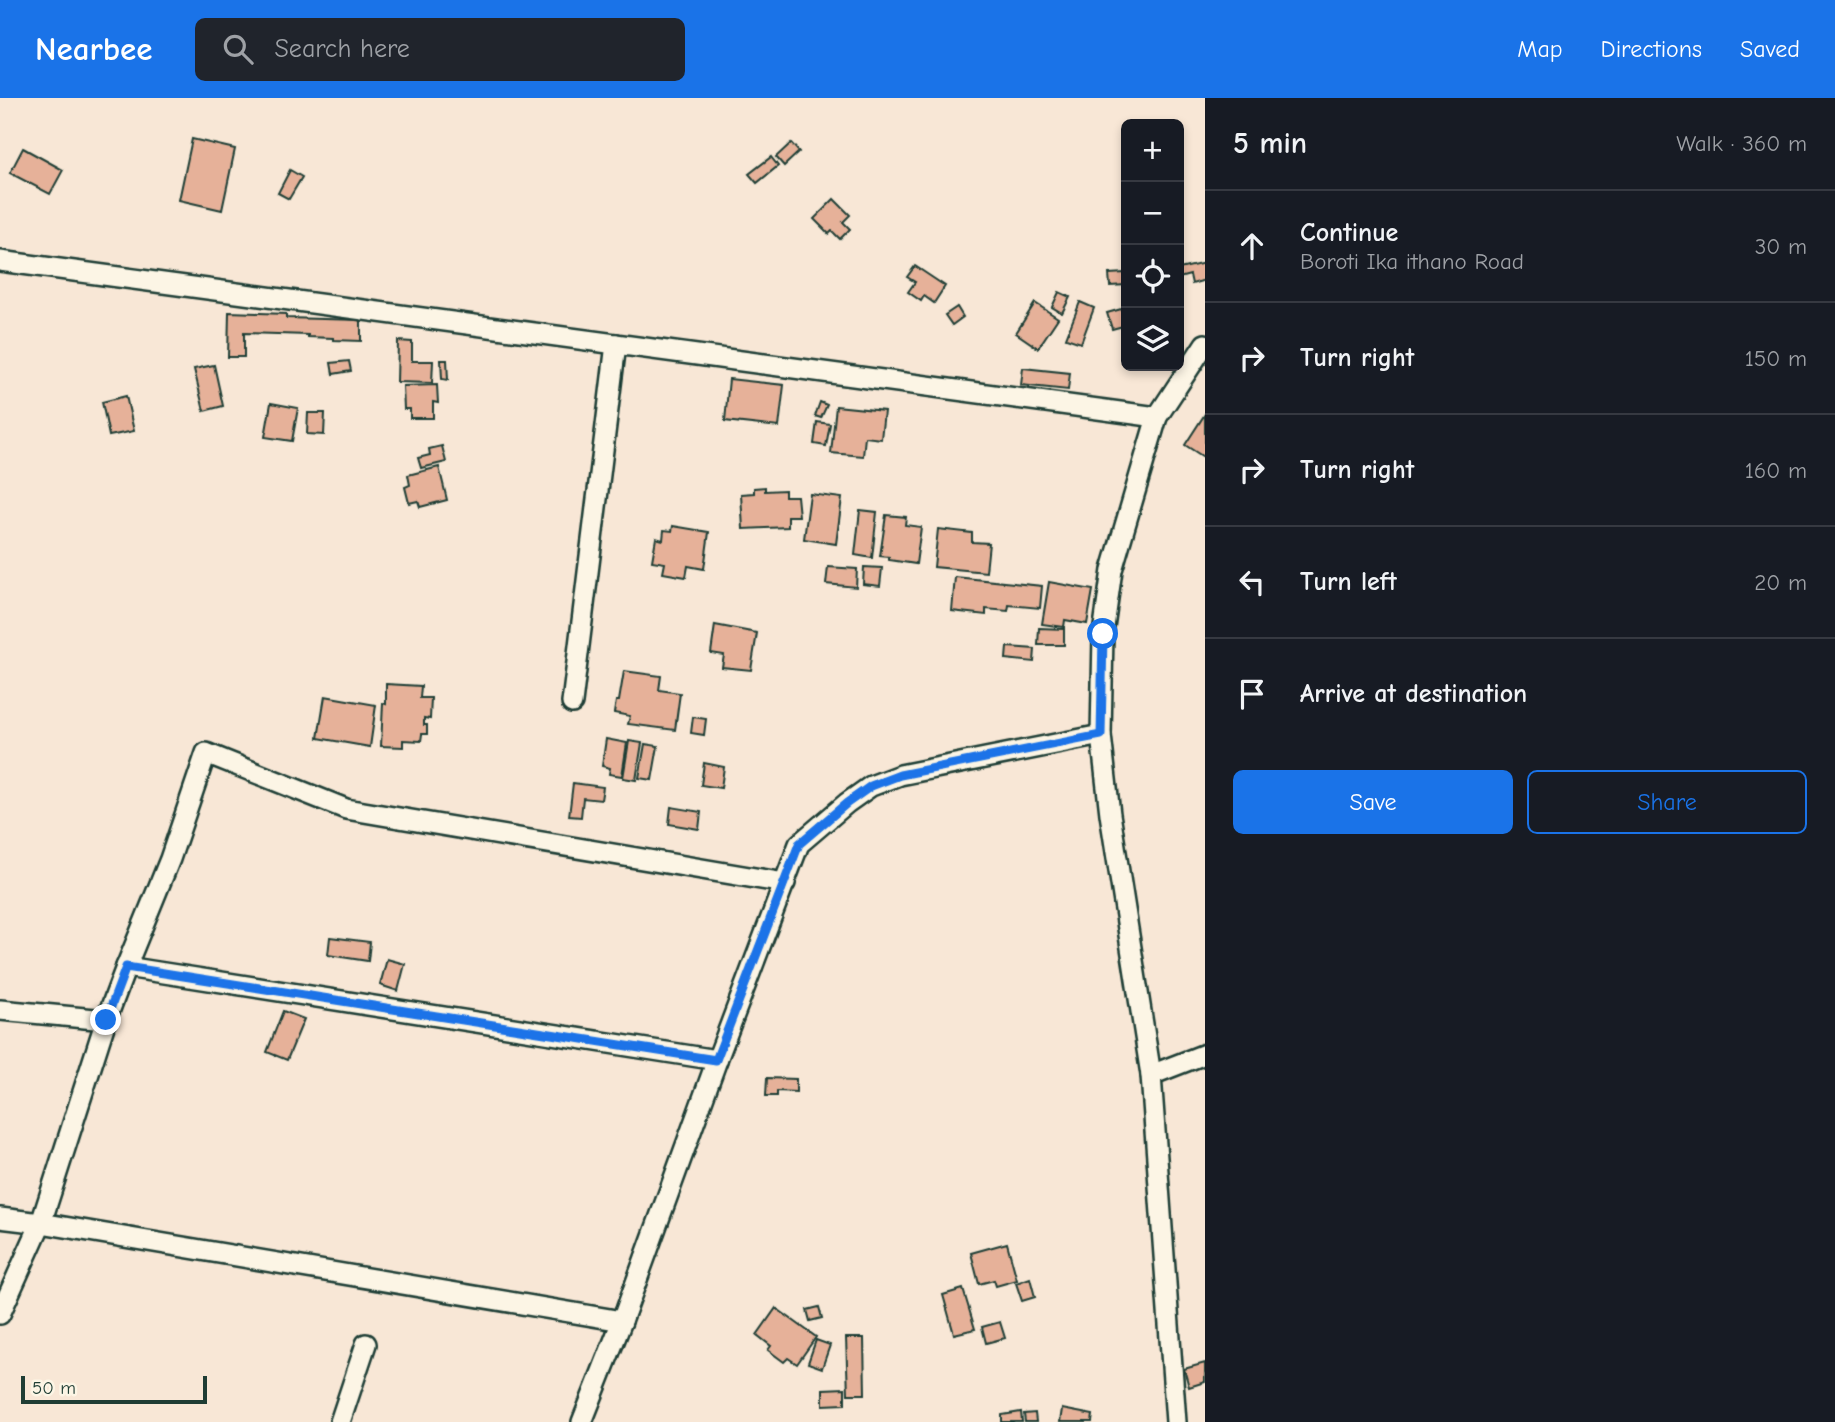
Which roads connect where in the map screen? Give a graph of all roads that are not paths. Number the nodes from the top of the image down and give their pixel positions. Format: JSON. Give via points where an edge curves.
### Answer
{"nodes":[{"id":1,"x":0,"y":261,"type":"edge"},
{"id":2,"x":617,"y":344,"type":"junction"},
{"id":3,"x":1205,"y":344,"type":"edge"},
{"id":4,"x":1157,"y":417,"type":"junction"},
{"id":5,"x":572,"y":703,"type":"dead end"},
{"id":6,"x":1101,"y":735,"type":"junction"},
{"id":7,"x":785,"y":883,"type":"junction"},
{"id":8,"x":126,"y":967,"type":"junction"},
{"id":9,"x":0,"y":1010,"type":"edge"},
{"id":10,"x":106,"y":1020,"type":"junction"},
{"id":11,"x":1205,"y":1054,"type":"edge"},
{"id":12,"x":716,"y":1060,"type":"junction"},
{"id":13,"x":1151,"y":1075,"type":"junction"},
{"id":14,"x":0,"y":1218,"type":"edge"},
{"id":15,"x":41,"y":1223,"type":"junction"},
{"id":16,"x":0,"y":1314,"type":"edge"},
{"id":17,"x":622,"y":1321,"type":"junction"},
{"id":18,"x":366,"y":1344,"type":"dead end"},
{"id":19,"x":340,"y":1422,"type":"edge"},
{"id":20,"x":582,"y":1422,"type":"edge"},
{"id":21,"x":1176,"y":1422,"type":"edge"}],
"edges":[{"from":1,"to":2,"type":"street"},
{"from":2,"to":4,"type":"street"},
{"from":2,"to":5,"type":"street"},
{"from":3,"to":4,"type":"street"},
{"from":4,"to":6,"type":"street","via":[[1112,570],[1103,634]]},
{"from":6,"to":7,"type":"street","via":[[900,775],[871,786],[799,844]]},
{"from":6,"to":13,"type":"street"},
{"from":7,"to":8,"type":"street","via":[[346,808],[206,753]]},
{"from":7,"to":12,"type":"street"},
{"from":8,"to":10,"type":"street"},
{"from":8,"to":12,"type":"street"},
{"from":9,"to":10,"type":"street"},
{"from":10,"to":15,"type":"street"},
{"from":11,"to":13,"type":"street"},
{"from":12,"to":17,"type":"street"},
{"from":13,"to":21,"type":"street"},
{"from":14,"to":15,"type":"street"},
{"from":15,"to":16,"type":"street"},
{"from":15,"to":17,"type":"street"},
{"from":17,"to":20,"type":"street"},
{"from":18,"to":19,"type":"street"}]}
